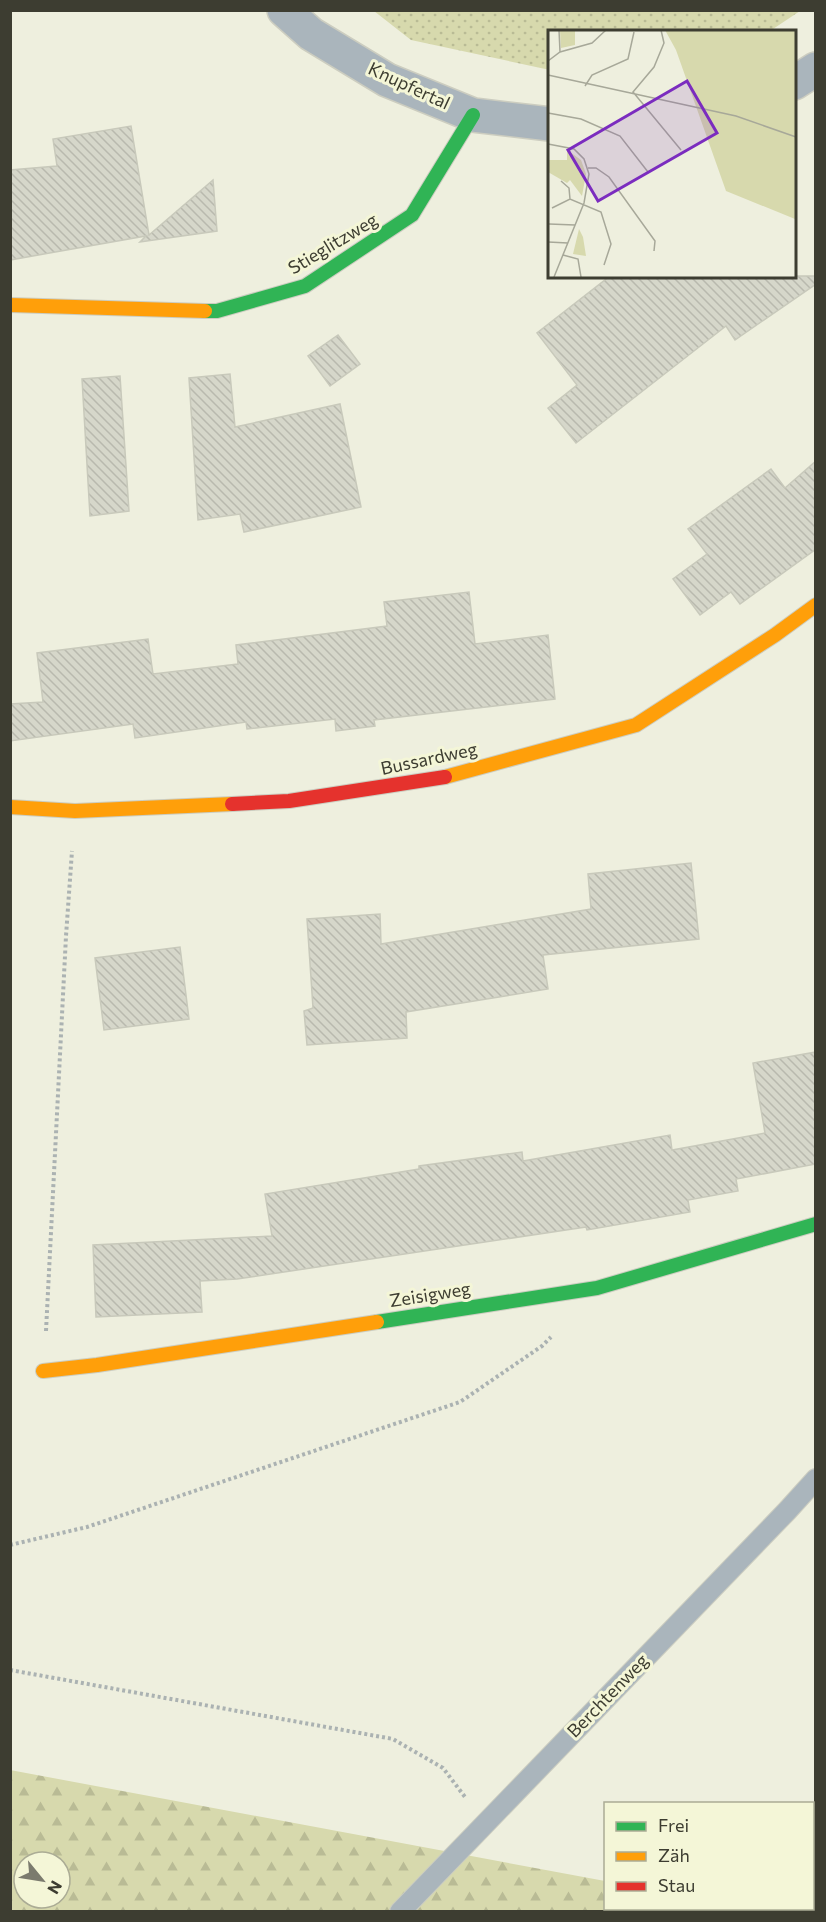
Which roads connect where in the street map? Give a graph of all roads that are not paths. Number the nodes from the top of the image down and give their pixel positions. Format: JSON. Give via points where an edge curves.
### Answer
{"nodes":[{"id":1,"x":284,"y":10,"type":"edge"},
{"id":2,"x":816,"y":69,"type":"edge"},
{"id":3,"x":796,"y":82,"type":"edge"},
{"id":4,"x":473,"y":116,"type":"junction"},
{"id":5,"x":548,"y":124,"type":"edge"},
{"id":6,"x":10,"y":305,"type":"edge"},
{"id":7,"x":816,"y":605,"type":"edge"},
{"id":8,"x":10,"y":807,"type":"edge"},
{"id":9,"x":816,"y":1224,"type":"edge"},
{"id":10,"x":44,"y":1371,"type":"road end"},
{"id":11,"x":816,"y":1479,"type":"edge"},
{"id":12,"x":400,"y":1911,"type":"edge"}],
"edges":[{"from":1,"to":4,"type":"street","name":"Knupfertal","via":[[311,34],[387,80]]},
{"from":2,"to":3,"type":"street"},
{"from":4,"to":5,"type":"street","name":"Knupfertal"},
{"from":4,"to":6,"type":"street","name":"Stieglitzweg","via":[[412,215],[305,286],[217,310]]},
{"from":7,"to":8,"type":"street","name":"Bussardweg","via":[[636,725],[435,779],[289,801],[75,811]]},
{"from":9,"to":10,"type":"street","name":"Zeisigweg","via":[[597,1288]]},
{"from":11,"to":12,"type":"lane","name":"Berchtenweg"}]}
